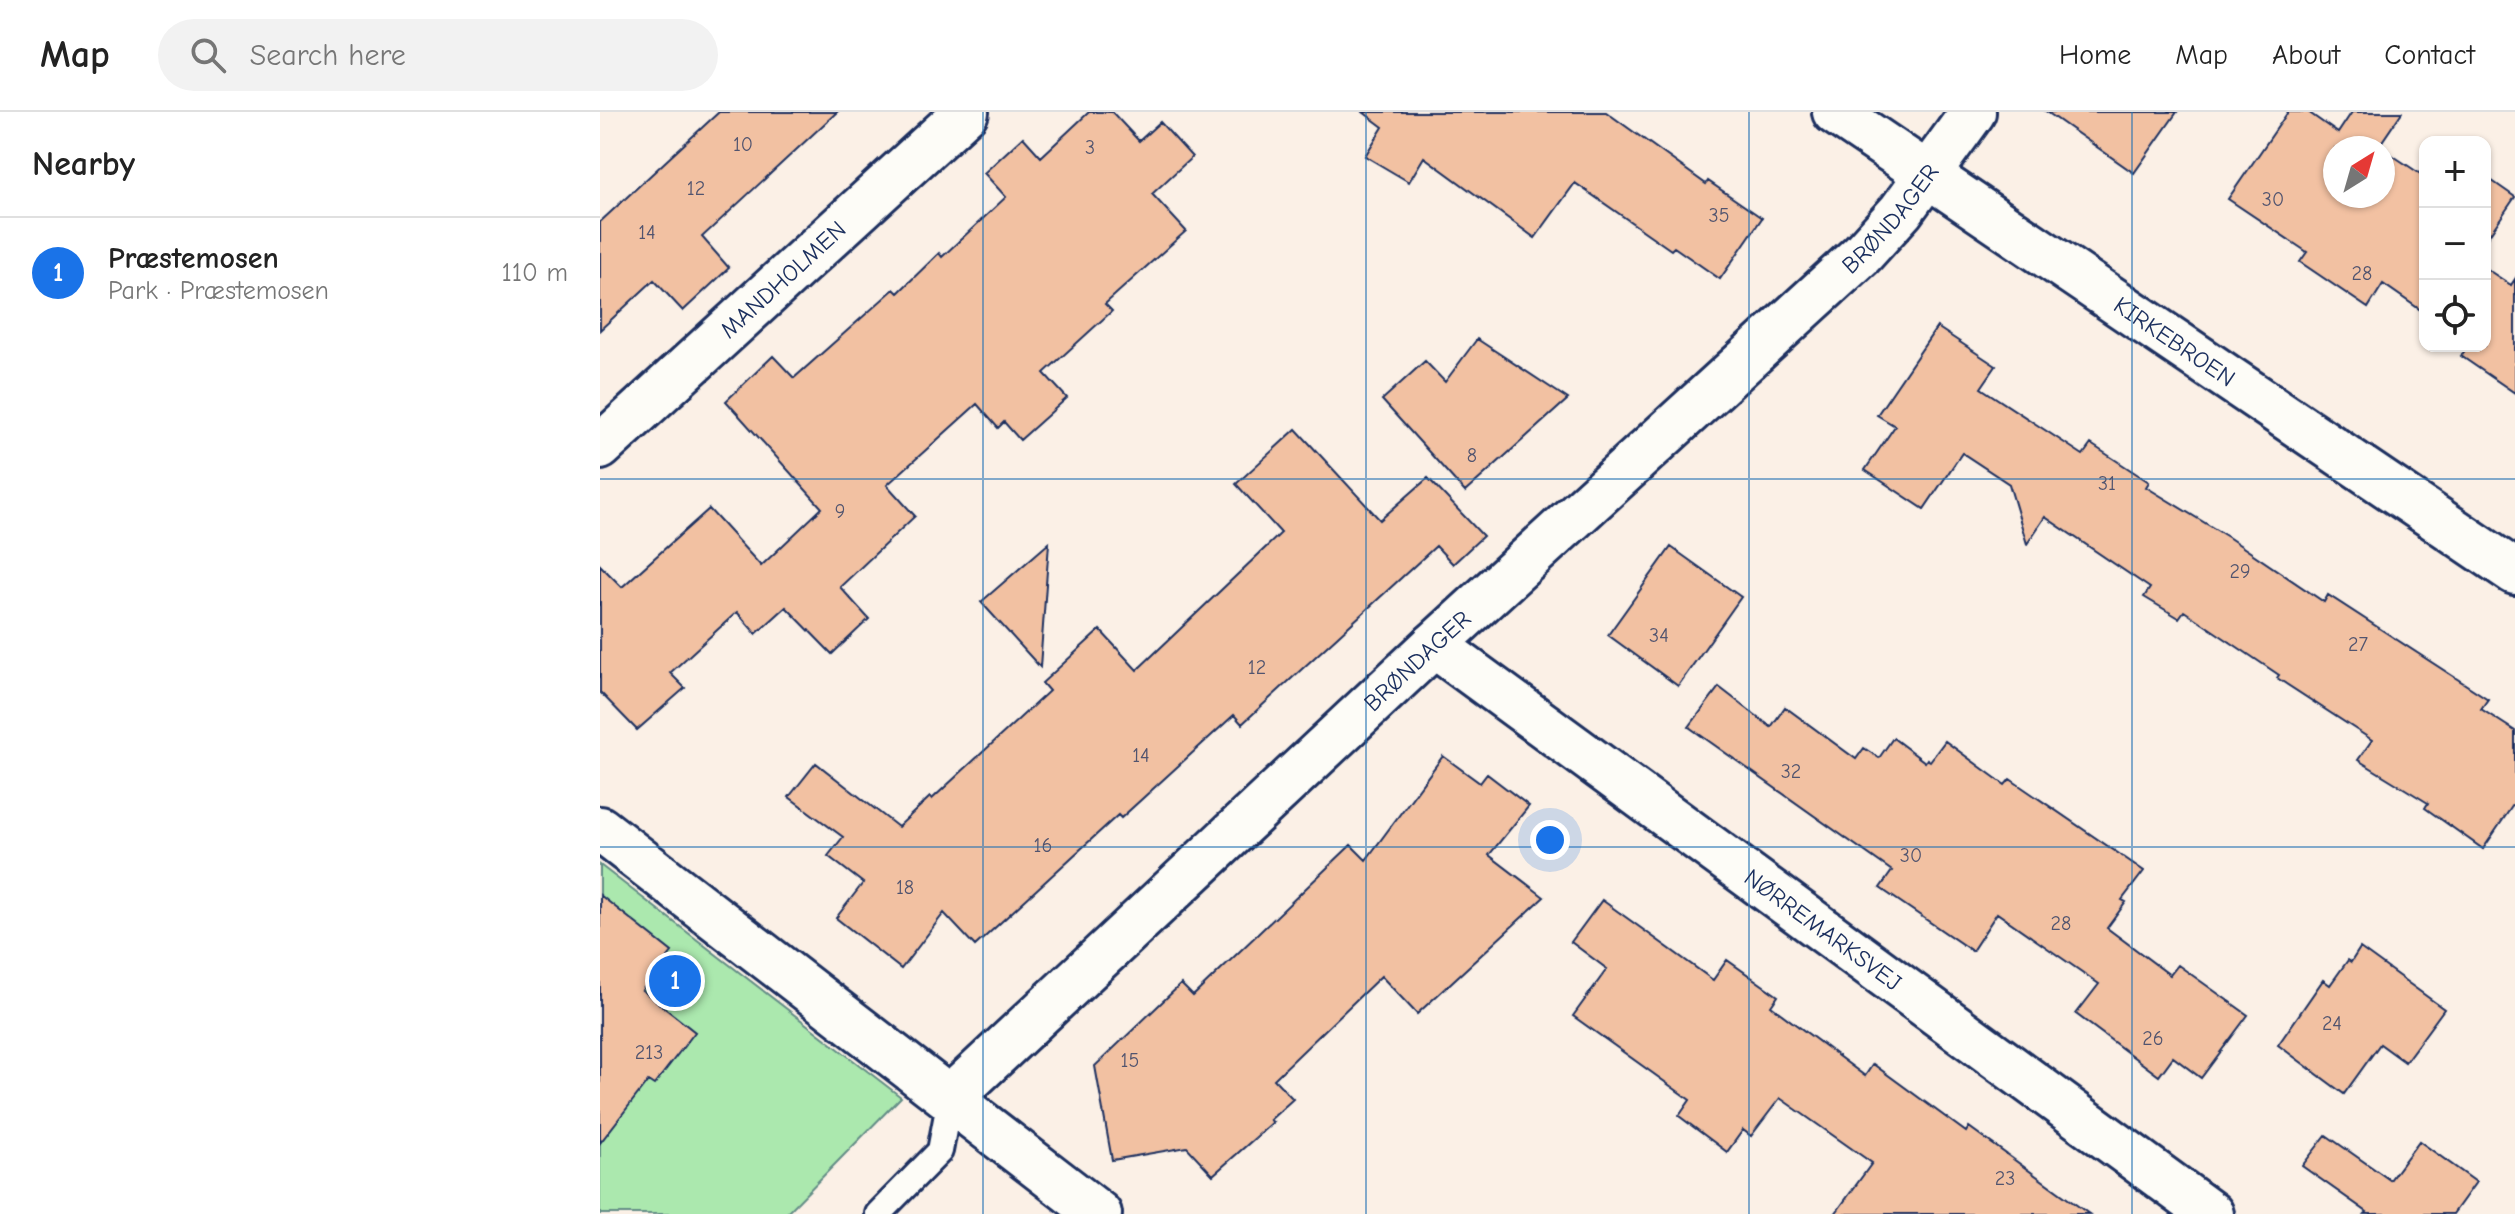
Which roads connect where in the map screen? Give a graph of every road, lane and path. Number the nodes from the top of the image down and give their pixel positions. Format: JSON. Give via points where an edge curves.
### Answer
{"nodes":[{"id":1,"x":966,"y":112,"type":"edge"},
{"id":2,"x":1835,"y":112,"type":"edge"},
{"id":3,"x":1973,"y":112,"type":"edge"},
{"id":4,"x":1928,"y":176,"type":"junction"},
{"id":5,"x":600,"y":447,"type":"edge"},
{"id":6,"x":2515,"y":572,"type":"edge"},
{"id":7,"x":1434,"y":645,"type":"junction"},
{"id":8,"x":600,"y":829,"type":"edge"},
{"id":9,"x":950,"y":1098,"type":"junction"},
{"id":10,"x":878,"y":1214,"type":"edge"},
{"id":11,"x":1099,"y":1214,"type":"edge"},
{"id":12,"x":2211,"y":1214,"type":"edge"}],
"edges":[{"from":1,"to":5,"type":"street","name":"MANDHOLMEN"},
{"from":2,"to":4,"type":"street","name":"KIRKEBROEN"},
{"from":3,"to":4,"type":"street","name":"BRØNDAGER"},
{"from":4,"to":6,"type":"street","name":"KIRKEBROEN"},
{"from":4,"to":7,"type":"street","name":"BRØNDAGER","via":[[1862,254]]},
{"from":7,"to":9,"type":"street","name":"BRØNDAGER"},
{"from":7,"to":12,"type":"street","name":"NØRREMARKSVEJ"},
{"from":8,"to":9,"type":"street"},
{"from":9,"to":10,"type":"lane","via":[[940,1151]]},
{"from":9,"to":11,"type":"street"}]}
